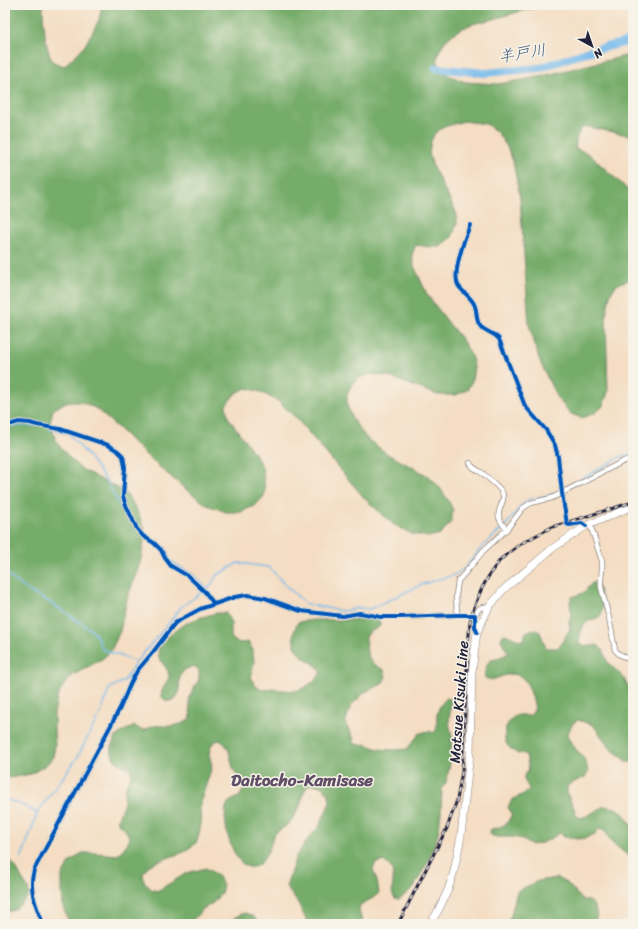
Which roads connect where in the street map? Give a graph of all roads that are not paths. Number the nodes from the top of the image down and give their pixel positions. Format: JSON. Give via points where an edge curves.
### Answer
{"nodes":[{"id":1,"x":470,"y":225,"type":"dead end"},
{"id":2,"x":5,"y":426,"type":"edge"},
{"id":3,"x":633,"y":458,"type":"edge"},
{"id":4,"x":470,"y":463,"type":"dead end"},
{"id":5,"x":562,"y":491,"type":"junction"},
{"id":6,"x":633,"y":506,"type":"edge"},
{"id":7,"x":588,"y":525,"type":"junction"},
{"id":8,"x":505,"y":528,"type":"junction"},
{"id":9,"x":214,"y":604,"type":"junction"},
{"id":10,"x":489,"y":607,"type":"junction"},
{"id":11,"x":457,"y":615,"type":"junction"},
{"id":12,"x":475,"y":616,"type":"junction"},
{"id":13,"x":477,"y":632,"type":"junction"},
{"id":14,"x":633,"y":661,"type":"edge"},
{"id":15,"x":42,"y":924,"type":"edge"},
{"id":16,"x":430,"y":924,"type":"edge"}],
"edges":[{"from":1,"to":5,"type":"street","via":[[459,260],[456,280],[474,303],[480,326],[499,339],[525,406],[554,441]]},
{"from":2,"to":9,"type":"street","via":[[19,422],[60,429],[108,445],[118,451],[123,456],[125,467],[123,496],[136,529],[161,550],[171,566],[188,576]]},
{"from":3,"to":5,"type":"street"},
{"from":4,"to":8,"type":"street","via":[[501,491],[502,499],[498,514]]},
{"from":5,"to":7,"type":"street","via":[[568,525]]},
{"from":5,"to":8,"type":"street","via":[[552,498],[531,503],[523,508]]},
{"from":6,"to":7,"type":"main road","name":"Matsue Kisuki Line"},
{"from":7,"to":10,"type":"main road","name":"Matsue Kisuki Line","via":[[553,548],[503,590]]},
{"from":7,"to":14,"type":"street","via":[[602,561],[600,583],[614,648],[619,654]]},
{"from":8,"to":11,"type":"street","via":[[458,581]]},
{"from":9,"to":11,"type":"street","via":[[247,595],[266,598],[301,611],[343,616],[360,613],[381,617]]},
{"from":9,"to":15,"type":"street","via":[[176,623],[131,682],[117,715],[31,878],[33,897]]},
{"from":10,"to":12,"type":"street","via":[[479,609]]},
{"from":10,"to":13,"type":"main road","name":"Matsue Kisuki Line"},
{"from":11,"to":12,"type":"street"},
{"from":12,"to":13,"type":"street"},
{"from":13,"to":16,"type":"main road","name":"Matsue Kisuki Line","via":[[472,672],[470,753],[461,836],[448,890]]}]}
